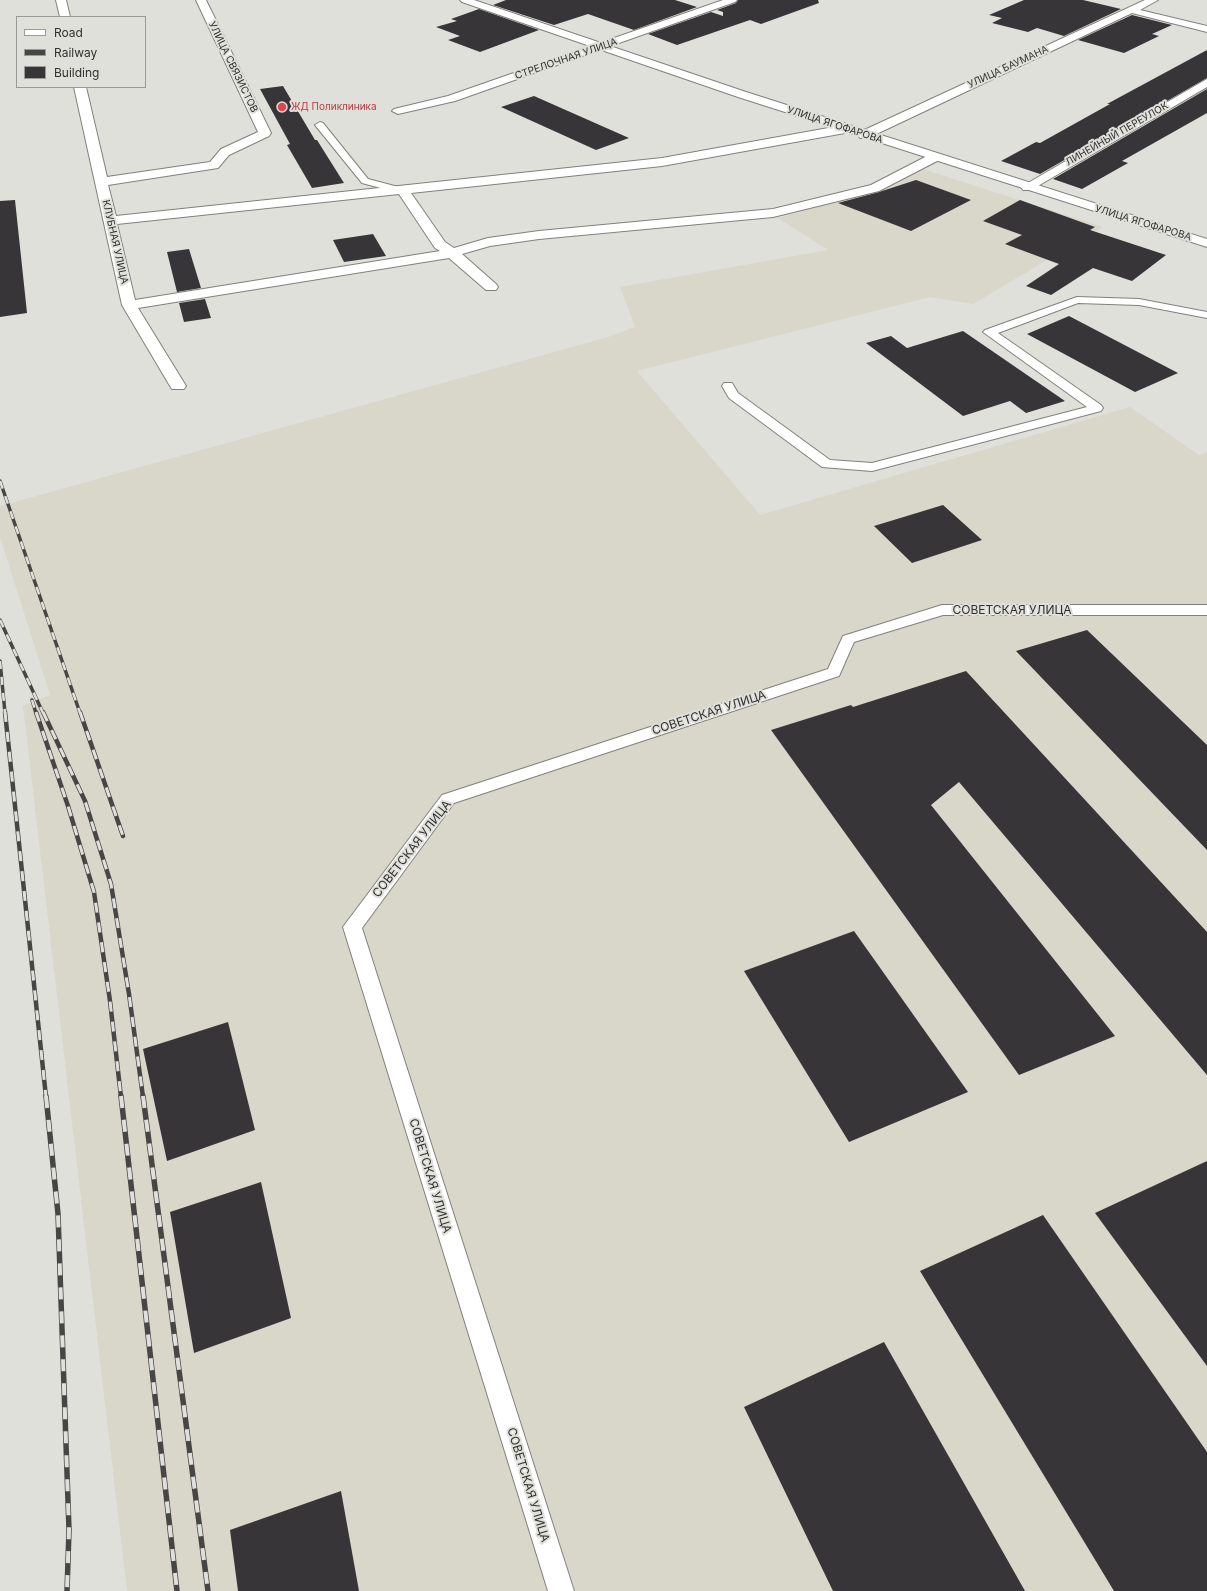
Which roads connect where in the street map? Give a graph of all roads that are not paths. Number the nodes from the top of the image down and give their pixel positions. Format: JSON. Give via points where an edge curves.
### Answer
{"nodes":[{"id":1,"x":61,"y":0,"type":"edge"},
{"id":2,"x":201,"y":0,"type":"edge"},
{"id":3,"x":464,"y":0,"type":"edge"},
{"id":4,"x":732,"y":0,"type":"edge"},
{"id":5,"x":1153,"y":0,"type":"edge"},
{"id":6,"x":1130,"y":10,"type":"junction"},
{"id":7,"x":65,"y":16,"type":"edge"},
{"id":8,"x":1207,"y":29,"type":"edge"},
{"id":9,"x":599,"y":48,"type":"junction"},
{"id":10,"x":1207,"y":82,"type":"edge"},
{"id":11,"x":80,"y":88,"type":"edge"},
{"id":12,"x":398,"y":111,"type":"dead end"},
{"id":13,"x":320,"y":125,"type":"dead end"},
{"id":14,"x":845,"y":129,"type":"junction"},
{"id":15,"x":864,"y":135,"type":"junction"},
{"id":16,"x":935,"y":158,"type":"junction"},
{"id":17,"x":101,"y":182,"type":"junction"},
{"id":18,"x":1028,"y":187,"type":"junction"},
{"id":19,"x":403,"y":191,"type":"junction"},
{"id":20,"x":110,"y":222,"type":"junction"},
{"id":21,"x":1207,"y":243,"type":"edge"},
{"id":22,"x":452,"y":253,"type":"junction"},
{"id":23,"x":491,"y":287,"type":"dead end"},
{"id":24,"x":129,"y":305,"type":"junction"},
{"id":25,"x":1207,"y":315,"type":"edge"},
{"id":26,"x":178,"y":386,"type":"dead end"},
{"id":27,"x":728,"y":386,"type":"dead end"},
{"id":28,"x":1207,"y":610,"type":"edge"},
{"id":29,"x":561,"y":1591,"type":"edge"}],
"edges":[{"from":1,"to":7,"type":"street"},
{"from":2,"to":17,"type":"street","name":"УЛИЦА СВЯЗИСТОВ","via":[[265,133],[225,152],[214,165]]},
{"from":3,"to":9,"type":"street","name":"УЛИЦА ЯГОФАРОВА"},
{"from":4,"to":9,"type":"street","name":"СТРЕЛОЧНАЯ УЛИЦА"},
{"from":5,"to":6,"type":"street","name":"УЛИЦА БАУМАНА"},
{"from":6,"to":8,"type":"street"},
{"from":6,"to":15,"type":"street","name":"УЛИЦА БАУМАНА"},
{"from":9,"to":12,"type":"street","name":"СТРЕЛОЧНАЯ УЛИЦА","via":[[451,99]]},
{"from":9,"to":14,"type":"street","name":"УЛИЦА ЯГОФАРОВА"},
{"from":10,"to":18,"type":"street","name":"ЛИНЕЙНЫЙ ПЕРЕУЛОК"},
{"from":11,"to":17,"type":"street","name":"КЛУБНАЯ УЛИЦА"},
{"from":13,"to":19,"type":"lane","via":[[365,181]]},
{"from":14,"to":15,"type":"street","name":"УЛИЦА ЯГОФАРОВА"},
{"from":14,"to":19,"type":"street","via":[[662,162]]},
{"from":15,"to":16,"type":"street","name":"УЛИЦА ЯГОФАРОВА"},
{"from":16,"to":18,"type":"street","name":"УЛИЦА ЯГОФАРОВА"},
{"from":16,"to":22,"type":"street","via":[[875,188],[773,213],[539,235],[488,242]]},
{"from":17,"to":20,"type":"street","name":"КЛУБНАЯ УЛИЦА"},
{"from":18,"to":21,"type":"street","name":"УЛИЦА ЯГОФАРОВА"},
{"from":19,"to":20,"type":"street"},
{"from":19,"to":22,"type":"street","via":[[440,244]]},
{"from":20,"to":24,"type":"street","name":"КЛУБНАЯ УЛИЦА"},
{"from":22,"to":23,"type":"street"},
{"from":22,"to":24,"type":"street"},
{"from":24,"to":26,"type":"street","name":"КЛУБНАЯ УЛИЦА"},
{"from":25,"to":27,"type":"lane","via":[[1139,302],[1077,300],[988,332],[1097,408],[872,467],[827,464],[732,395]]},
{"from":28,"to":29,"type":"lane","name":"СОВЕТСКАЯ УЛИЦА","via":[[942,610],[848,639],[834,672],[448,799],[352,926]]}]}
